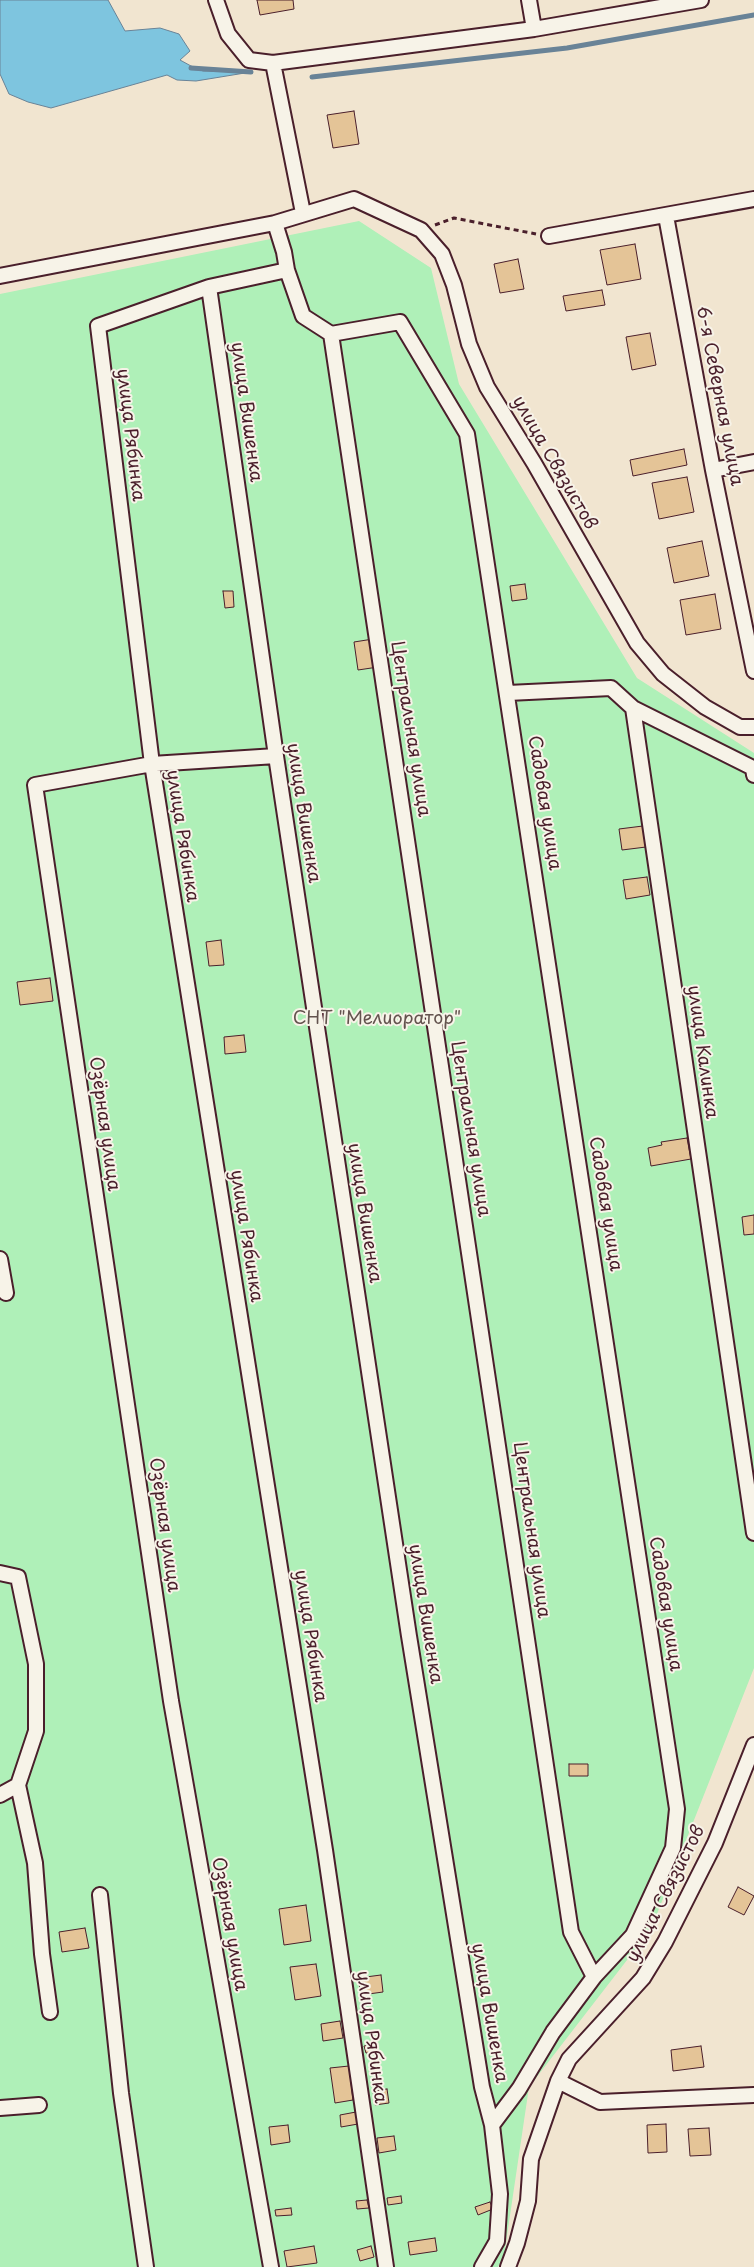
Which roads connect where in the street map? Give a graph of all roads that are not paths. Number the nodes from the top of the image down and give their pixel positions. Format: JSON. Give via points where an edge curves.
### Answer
{"nodes":[{"id":1,"x":216,"y":0,"type":"edge"},
{"id":2,"x":529,"y":0,"type":"edge"},
{"id":3,"x":701,"y":0,"type":"edge"},
{"id":4,"x":534,"y":29,"type":"junction"},
{"id":5,"x":273,"y":62,"type":"junction"},
{"id":6,"x":754,"y":199,"type":"edge"},
{"id":7,"x":302,"y":213,"type":"junction"},
{"id":8,"x":666,"y":216,"type":"junction"},
{"id":9,"x":275,"y":223,"type":"junction"},
{"id":10,"x":549,"y":236,"type":"road end"},
{"id":11,"x":288,"y":270,"type":"junction"},
{"id":12,"x":0,"y":276,"type":"edge"},
{"id":13,"x":209,"y":288,"type":"junction"},
{"id":14,"x":331,"y":334,"type":"junction"},
{"id":15,"x":754,"y":462,"type":"edge"},
{"id":16,"x":713,"y":470,"type":"junction"},
{"id":17,"x":754,"y":671,"type":"edge"},
{"id":18,"x":508,"y":693,"type":"junction"},
{"id":19,"x":633,"y":708,"type":"junction"},
{"id":20,"x":754,"y":727,"type":"edge"},
{"id":21,"x":276,"y":756,"type":"junction"},
{"id":22,"x":152,"y":764,"type":"junction"},
{"id":23,"x":754,"y":770,"type":"edge"},
{"id":24,"x":0,"y":1259,"type":"edge"},
{"id":25,"x":6,"y":1293,"type":"dead end"},
{"id":26,"x":754,"y":1533,"type":"edge"},
{"id":27,"x":0,"y":1573,"type":"edge"},
{"id":28,"x":754,"y":1745,"type":"edge"},
{"id":29,"x":18,"y":1784,"type":"junction"},
{"id":30,"x":0,"y":1795,"type":"edge"},
{"id":31,"x":100,"y":1895,"type":"dead end"},
{"id":32,"x":594,"y":1977,"type":"junction"},
{"id":33,"x":50,"y":2012,"type":"dead end"},
{"id":34,"x":558,"y":2081,"type":"junction"},
{"id":35,"x":754,"y":2094,"type":"edge"},
{"id":36,"x":39,"y":2105,"type":"dead end"},
{"id":37,"x":0,"y":2108,"type":"edge"},
{"id":38,"x":492,"y":2125,"type":"junction"},
{"id":39,"x":146,"y":2267,"type":"edge"},
{"id":40,"x":271,"y":2267,"type":"edge"},
{"id":41,"x":386,"y":2267,"type":"edge"},
{"id":42,"x":482,"y":2267,"type":"edge"},
{"id":43,"x":508,"y":2267,"type":"edge"}],
"edges":[{"from":1,"to":5,"type":"street","via":[[228,34],[249,60]]},
{"from":2,"to":4,"type":"street"},
{"from":3,"to":4,"type":"street"},
{"from":4,"to":5,"type":"street"},
{"from":5,"to":7,"type":"street"},
{"from":6,"to":8,"type":"street"},
{"from":7,"to":9,"type":"street"},
{"from":7,"to":20,"type":"street","name":"улица Связистов","via":[[354,199],[421,230],[442,254],[454,285],[469,344],[487,387],[636,643],[663,674],[705,707],[740,727]]},
{"from":8,"to":10,"type":"street"},
{"from":8,"to":16,"type":"street","name":"6-я Северная улица"},
{"from":9,"to":11,"type":"street"},
{"from":9,"to":12,"type":"street"},
{"from":11,"to":13,"type":"street"},
{"from":11,"to":14,"type":"street","via":[[303,316]]},
{"from":13,"to":21,"type":"street","name":"улица Вишенка"},
{"from":13,"to":22,"type":"street","name":"улица Рябинка","via":[[98,326]]},
{"from":14,"to":18,"type":"street","name":"Садовая улица","via":[[400,322],[468,434]]},
{"from":14,"to":32,"type":"street","name":"Центральная улица","via":[[571,1932]]},
{"from":15,"to":16,"type":"street"},
{"from":16,"to":17,"type":"street","name":"6-я Северная улица"},
{"from":18,"to":19,"type":"street","via":[[612,688]]},
{"from":18,"to":32,"type":"street","name":"Садовая улица","via":[[677,1809],[674,1848],[633,1935]]},
{"from":19,"to":23,"type":"street"},
{"from":19,"to":26,"type":"street","name":"улица Калинка"},
{"from":21,"to":22,"type":"street"},
{"from":21,"to":38,"type":"street","name":"улица Вишенка","via":[[409,1636],[482,2086]]},
{"from":22,"to":40,"type":"street","name":"Озёрная улица","via":[[35,785],[171,1701]]},
{"from":22,"to":41,"type":"street","name":"улица Рябинка","via":[[325,1850]]},
{"from":24,"to":25,"type":"street"},
{"from":27,"to":29,"type":"street","via":[[18,1577],[36,1664],[36,1730]]},
{"from":28,"to":34,"type":"street","name":"улица Связистов","via":[[715,1843],[665,1942],[643,1978],[570,2058]]},
{"from":29,"to":30,"type":"street"},
{"from":29,"to":33,"type":"street","via":[[35,1863]]},
{"from":31,"to":39,"type":"street","via":[[121,2093]]},
{"from":32,"to":38,"type":"street","name":"Садовая улица","via":[[553,2032],[519,2089]]},
{"from":34,"to":35,"type":"street","via":[[600,2102]]},
{"from":34,"to":43,"type":"street","name":"улица Связистов","via":[[531,2159],[528,2201]]},
{"from":36,"to":37,"type":"street"},
{"from":38,"to":42,"type":"street","name":"улица Вишенка","via":[[500,2194],[499,2213],[496,2241]]}]}
